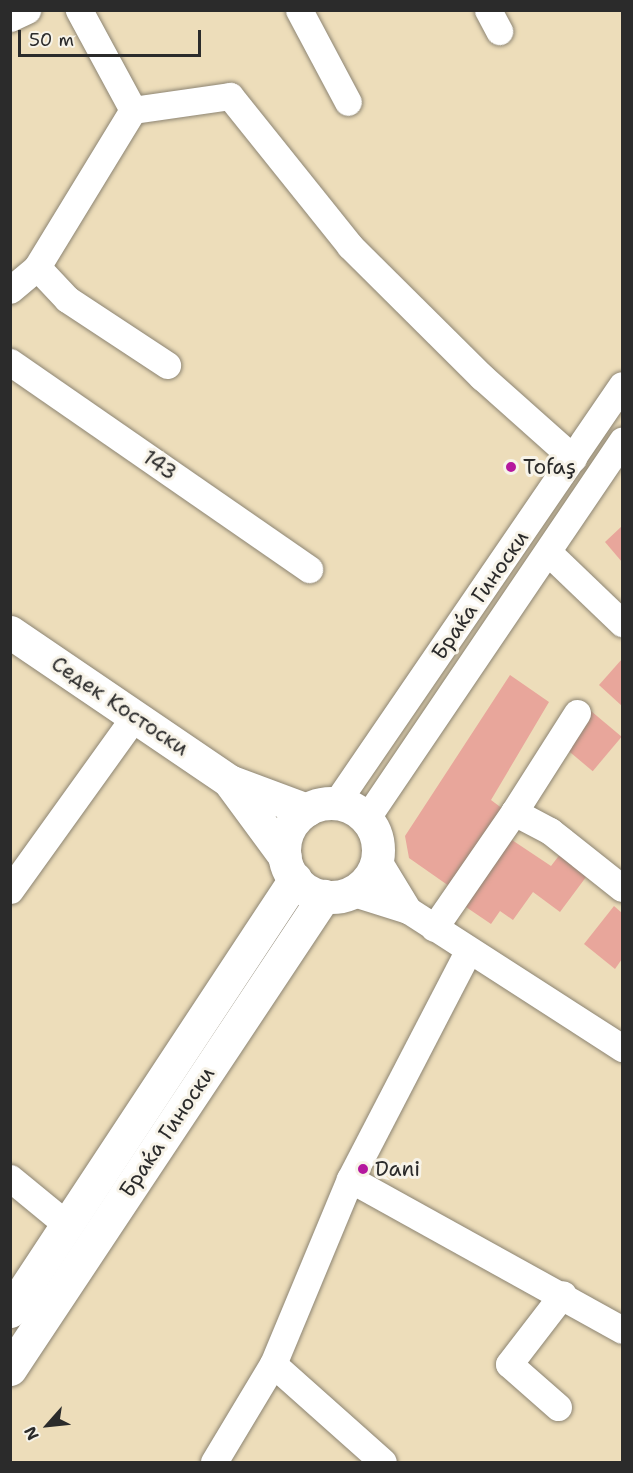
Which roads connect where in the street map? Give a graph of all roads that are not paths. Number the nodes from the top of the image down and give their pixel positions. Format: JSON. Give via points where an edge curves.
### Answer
{"nodes":[{"id":1,"x":27,"y":10,"type":"edge"},
{"id":2,"x":79,"y":10,"type":"edge"},
{"id":3,"x":299,"y":10,"type":"edge"},
{"id":4,"x":10,"y":18,"type":"edge"},
{"id":5,"x":348,"y":102,"type":"dead end"},
{"id":6,"x":133,"y":110,"type":"junction"},
{"id":7,"x":37,"y":267,"type":"junction"},
{"id":8,"x":10,"y":290,"type":"edge"},
{"id":9,"x":10,"y":362,"type":"edge"},
{"id":10,"x":167,"y":365,"type":"dead end"},
{"id":11,"x":622,"y":385,"type":"edge"},
{"id":12,"x":622,"y":441,"type":"edge"},
{"id":13,"x":573,"y":458,"type":"junction"},
{"id":14,"x":548,"y":552,"type":"junction"},
{"id":15,"x":309,"y":568,"type":"dead end"},
{"id":16,"x":622,"y":622,"type":"edge"},
{"id":17,"x":10,"y":632,"type":"edge"},
{"id":18,"x":577,"y":712,"type":"dead end"},
{"id":19,"x":135,"y":716,"type":"junction"},
{"id":20,"x":229,"y":781,"type":"junction"},
{"id":21,"x":321,"y":806,"type":"junction"},
{"id":22,"x":514,"y":812,"type":"junction"},
{"id":23,"x":366,"y":819,"type":"junction"},
{"id":24,"x":377,"y":859,"type":"junction"},
{"id":25,"x":290,"y":868,"type":"junction"},
{"id":26,"x":622,"y":888,"type":"edge"},
{"id":27,"x":10,"y":890,"type":"edge"},
{"id":28,"x":338,"y":894,"type":"junction"},
{"id":29,"x":408,"y":910,"type":"junction"},
{"id":30,"x":434,"y":928,"type":"junction"},
{"id":31,"x":468,"y":951,"type":"junction"},
{"id":32,"x":622,"y":1048,"type":"edge"},
{"id":33,"x":10,"y":1178,"type":"edge"},
{"id":34,"x":350,"y":1179,"type":"junction"},
{"id":35,"x":66,"y":1224,"type":"junction"},
{"id":36,"x":563,"y":1294,"type":"junction"},
{"id":37,"x":10,"y":1311,"type":"edge"},
{"id":38,"x":622,"y":1330,"type":"edge"},
{"id":39,"x":273,"y":1364,"type":"junction"},
{"id":40,"x":10,"y":1369,"type":"edge"},
{"id":41,"x":558,"y":1407,"type":"dead end"},
{"id":42,"x":214,"y":1462,"type":"edge"},
{"id":43,"x":383,"y":1462,"type":"edge"}],
"edges":[{"from":1,"to":4,"type":"street"},
{"from":2,"to":6,"type":"street"},
{"from":3,"to":5,"type":"street"},
{"from":6,"to":7,"type":"street"},
{"from":6,"to":13,"type":"street","via":[[230,96],[350,246],[482,377]]},
{"from":7,"to":8,"type":"street"},
{"from":7,"to":10,"type":"street","via":[[67,299]]},
{"from":9,"to":15,"type":"street","name":"143"},
{"from":11,"to":13,"type":"street","name":"Браќа Гиноски"},
{"from":12,"to":14,"type":"street","name":"Браќа Гиноски"},
{"from":13,"to":21,"type":"street","name":"Браќа Гиноски"},
{"from":14,"to":16,"type":"street"},
{"from":14,"to":23,"type":"street","name":"Браќа Гиноски"},
{"from":17,"to":19,"type":"main road","name":"Седек Костоски"},
{"from":18,"to":22,"type":"street"},
{"from":19,"to":20,"type":"main road","name":"Седек Костоски"},
{"from":19,"to":27,"type":"street"},
{"from":20,"to":21,"type":"main road"},
{"from":20,"to":25,"type":"main road"},
{"from":21,"to":23,"type":"main road"},
{"from":21,"to":25,"type":"main road","name":"Браќа Гиноски","via":[[289,830]]},
{"from":22,"to":26,"type":"street","via":[[550,831]]},
{"from":22,"to":30,"type":"street"},
{"from":23,"to":24,"type":"main road","via":[[374,831]]},
{"from":24,"to":28,"type":"main road","name":"Браќа Гиноски","via":[[372,873]]},
{"from":24,"to":29,"type":"street"},
{"from":25,"to":28,"type":"main road"},
{"from":25,"to":35,"type":"main road","name":"Браќа Гиноски"},
{"from":28,"to":29,"type":"street"},
{"from":28,"to":40,"type":"main road","name":"Браќа Гиноски"},
{"from":29,"to":30,"type":"street"},
{"from":30,"to":31,"type":"street"},
{"from":31,"to":32,"type":"street"},
{"from":31,"to":34,"type":"street"},
{"from":33,"to":35,"type":"street"},
{"from":34,"to":36,"type":"street"},
{"from":34,"to":39,"type":"street"},
{"from":35,"to":37,"type":"main road","name":"Браќа Гиноски"},
{"from":36,"to":38,"type":"street"},
{"from":36,"to":41,"type":"street","via":[[509,1364]]},
{"from":39,"to":42,"type":"street"},
{"from":39,"to":43,"type":"street"}]}
